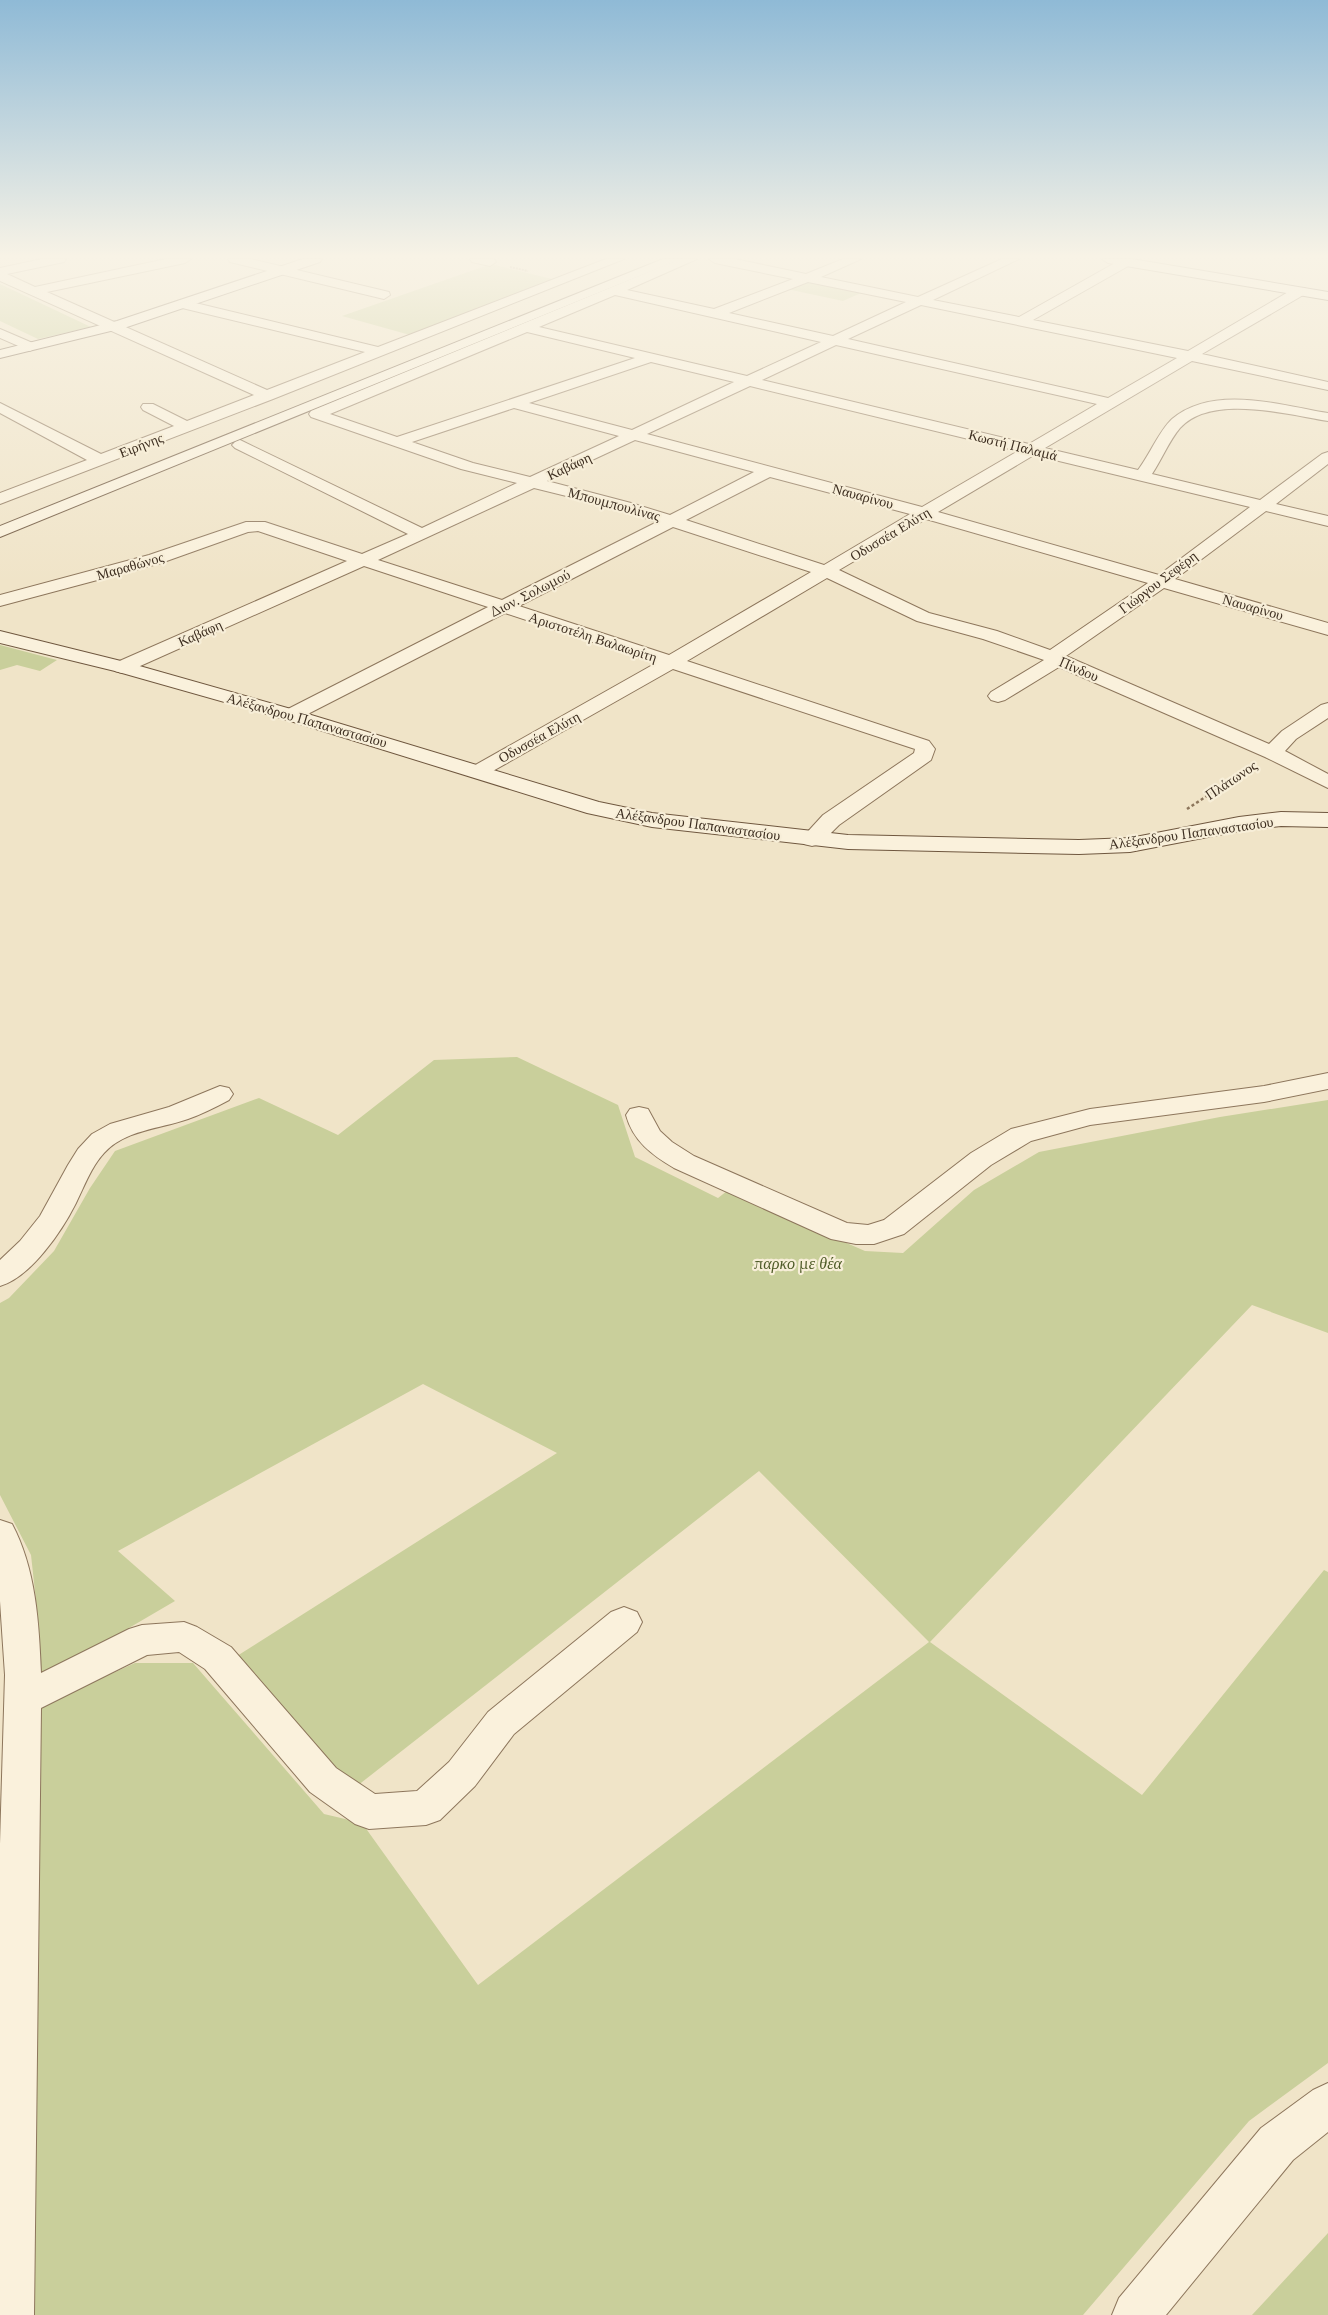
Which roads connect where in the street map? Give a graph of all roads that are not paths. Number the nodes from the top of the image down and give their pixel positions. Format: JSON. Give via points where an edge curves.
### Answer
{"nodes":[{"id":1,"x":203,"y":367,"type":"edge"},
{"id":2,"x":338,"y":367,"type":"edge"},
{"id":3,"x":373,"y":367,"type":"edge"},
{"id":4,"x":408,"y":367,"type":"edge"},
{"id":5,"x":430,"y":367,"type":"edge"},
{"id":6,"x":622,"y":367,"type":"edge"},
{"id":7,"x":686,"y":367,"type":"edge"},
{"id":8,"x":778,"y":367,"type":"edge"},
{"id":9,"x":955,"y":367,"type":"edge"},
{"id":10,"x":1171,"y":367,"type":"edge"},
{"id":11,"x":1241,"y":367,"type":"edge"},
{"id":12,"x":746,"y":382,"type":"junction"},
{"id":13,"x":1328,"y":386,"type":"edge"},
{"id":14,"x":268,"y":396,"type":"junction"},
{"id":15,"x":1111,"y":402,"type":"junction"},
{"id":16,"x":513,"y":403,"type":"junction"},
{"id":17,"x":0,"y":407,"type":"edge"},
{"id":18,"x":148,"y":407,"type":"dead end"},
{"id":19,"x":1328,"y":417,"type":"edge"},
{"id":20,"x":187,"y":427,"type":"junction"},
{"id":21,"x":633,"y":436,"type":"junction"},
{"id":22,"x":397,"y":442,"type":"junction"},
{"id":23,"x":240,"y":445,"type":"dead end"},
{"id":24,"x":1032,"y":450,"type":"junction"},
{"id":25,"x":1328,"y":457,"type":"edge"},
{"id":26,"x":100,"y":460,"type":"junction"},
{"id":27,"x":769,"y":471,"type":"junction"},
{"id":28,"x":1141,"y":477,"type":"junction"},
{"id":29,"x":531,"y":484,"type":"junction"},
{"id":30,"x":0,"y":499,"type":"edge"},
{"id":31,"x":1264,"y":506,"type":"junction"},
{"id":32,"x":925,"y":513,"type":"junction"},
{"id":33,"x":0,"y":517,"type":"edge"},
{"id":34,"x":674,"y":520,"type":"junction"},
{"id":35,"x":1328,"y":521,"type":"edge"},
{"id":36,"x":259,"y":526,"type":"joint"},
{"id":37,"x":0,"y":532,"type":"edge"},
{"id":38,"x":422,"y":534,"type":"junction"},
{"id":39,"x":364,"y":560,"type":"junction"},
{"id":40,"x":826,"y":571,"type":"junction"},
{"id":41,"x":1162,"y":580,"type":"junction"},
{"id":42,"x":0,"y":602,"type":"edge"},
{"id":43,"x":502,"y":608,"type":"junction"},
{"id":44,"x":1328,"y":629,"type":"edge"},
{"id":45,"x":0,"y":637,"type":"edge"},
{"id":46,"x":1055,"y":659,"type":"junction"},
{"id":47,"x":670,"y":663,"type":"junction"},
{"id":48,"x":122,"y":667,"type":"junction"},
{"id":49,"x":998,"y":696,"type":"dead end"},
{"id":50,"x":1328,"y":709,"type":"edge"},
{"id":51,"x":291,"y":715,"type":"junction"},
{"id":52,"x":1272,"y":753,"type":"junction"},
{"id":53,"x":477,"y":772,"type":"junction"},
{"id":54,"x":1328,"y":782,"type":"edge"},
{"id":55,"x":1328,"y":820,"type":"edge"},
{"id":56,"x":812,"y":839,"type":"junction"},
{"id":57,"x":1328,"y":1081,"type":"edge"},
{"id":58,"x":220,"y":1094,"type":"dead end"},
{"id":59,"x":639,"y":1115,"type":"dead end"},
{"id":60,"x":0,"y":1276,"type":"edge"},
{"id":61,"x":0,"y":1533,"type":"edge"},
{"id":62,"x":624,"y":1622,"type":"dead end"},
{"id":63,"x":22,"y":1700,"type":"junction"},
{"id":64,"x":1328,"y":2105,"type":"edge"},
{"id":65,"x":10,"y":2315,"type":"edge"},
{"id":66,"x":1136,"y":2315,"type":"edge"}],
"edges":[{"from":1,"to":14,"type":"street"},
{"from":2,"to":14,"type":"street","name":"Ειρήνης"},
{"from":3,"to":33,"type":"street"},
{"from":4,"to":37,"type":"street"},
{"from":5,"to":22,"type":"street","name":"Μπουμπουλίνας","via":[[316,414]]},
{"from":6,"to":16,"type":"street"},
{"from":7,"to":12,"type":"street","name":"Κωστή Παλαμά"},
{"from":8,"to":12,"type":"street","name":"Καβάφη"},
{"from":9,"to":15,"type":"street"},
{"from":10,"to":15,"type":"street","name":"Οδυσσέα Ελύτη"},
{"from":11,"to":13,"type":"street"},
{"from":12,"to":21,"type":"street","name":"Καβάφη"},
{"from":12,"to":24,"type":"street","name":"Κωστή Παλαμά"},
{"from":14,"to":20,"type":"street","name":"Ειρήνης"},
{"from":15,"to":24,"type":"street","name":"Οδυσσέα Ελύτη"},
{"from":16,"to":21,"type":"street","name":"Ναυαρίνου"},
{"from":16,"to":22,"type":"street"},
{"from":17,"to":26,"type":"street"},
{"from":18,"to":20,"type":"street"},
{"from":19,"to":28,"type":"street","via":[[1236,405],[1199,408],[1175,424]]},
{"from":20,"to":26,"type":"street","name":"Ειρήνης"},
{"from":21,"to":27,"type":"street","name":"Ναυαρίνου"},
{"from":21,"to":29,"type":"street","name":"Καβάφη"},
{"from":22,"to":29,"type":"street","name":"Μπουμπουλίνας"},
{"from":23,"to":38,"type":"street"},
{"from":24,"to":28,"type":"street","name":"Κωστή Παλαμά"},
{"from":24,"to":32,"type":"street","name":"Οδυσσέα Ελύτη"},
{"from":25,"to":31,"type":"street","name":"Γιώργου Σεφέρη"},
{"from":26,"to":30,"type":"street","name":"Ειρήνης"},
{"from":27,"to":32,"type":"street","name":"Ναυαρίνου"},
{"from":27,"to":34,"type":"street","name":"Διον. Σολωμού"},
{"from":28,"to":31,"type":"street","name":"Κωστή Παλαμά"},
{"from":29,"to":34,"type":"street","name":"Μπουμπουλίνας","via":[[589,496]]},
{"from":29,"to":38,"type":"street","name":"Καβάφη"},
{"from":31,"to":35,"type":"street","name":"Κωστή Παλαμά"},
{"from":31,"to":41,"type":"street","name":"Γιώργου Σεφέρη"},
{"from":32,"to":40,"type":"street","name":"Οδυσσέα Ελύτη"},
{"from":32,"to":41,"type":"street","name":"Ναυαρίνου"},
{"from":34,"to":40,"type":"street","name":"Μπουμπουλίνας"},
{"from":34,"to":43,"type":"street","name":"Διον. Σολωμού"},
{"from":36,"to":39,"type":"street","name":"Αριστοτέλη Βαλαωρίτη"},
{"from":36,"to":42,"type":"street","name":"Μαραθώνος","via":[[246,527],[155,559]]},
{"from":38,"to":39,"type":"street","name":"Καβάφη"},
{"from":39,"to":43,"type":"street","name":"Αριστοτέλη Βαλαωρίτη"},
{"from":39,"to":48,"type":"street","name":"Καβάφη"},
{"from":40,"to":46,"type":"street","name":"Πίνδου","via":[[923,617],[990,635]]},
{"from":40,"to":47,"type":"street","name":"Οδυσσέα Ελύτη"},
{"from":41,"to":44,"type":"street","name":"Ναυαρίνου"},
{"from":41,"to":46,"type":"street","name":"Γιώργου Σεφέρη"},
{"from":43,"to":47,"type":"street","name":"Αριστοτέλη Βαλαωρίτη"},
{"from":43,"to":51,"type":"street","name":"Διον. Σολωμού"},
{"from":45,"to":48,"type":"street","name":"Αλέξανδρου Παπαναστασίου"},
{"from":46,"to":49,"type":"street","name":"Γιώργου Σεφέρη"},
{"from":46,"to":52,"type":"street","name":"Πίνδου"},
{"from":47,"to":53,"type":"street","name":"Οδυσσέα Ελύτη"},
{"from":47,"to":56,"type":"street","name":"Αριστοτέλη Βαλαωρίτη","via":[[916,741],[925,749],[924,756],[831,820]]},
{"from":48,"to":51,"type":"street","name":"Αλέξανδρου Παπαναστασίου"},
{"from":50,"to":52,"type":"street","name":"Πλάτωνος","via":[[1290,735]]},
{"from":51,"to":53,"type":"street","name":"Αλέξανδρου Παπαναστασίου"},
{"from":52,"to":54,"type":"street","name":"Πίνδου"},
{"from":53,"to":56,"type":"street","name":"Αλέξανδρου Παπαναστασίου","via":[[630,816]]},
{"from":55,"to":56,"type":"street","name":"Αλέξανδρου Παπαναστασίου","via":[[1281,819],[1130,844],[1079,847],[924,845]]},
{"from":57,"to":59,"type":"street","via":[[1264,1094],[1090,1117],[1021,1135],[980,1159],[894,1227],[878,1235],[864,1236],[841,1232],[684,1162],[651,1140]]},
{"from":58,"to":60,"type":"street","via":[[177,1113],[124,1128],[102,1140],[88,1155],[55,1216],[32,1247]]},
{"from":61,"to":63,"type":"street","via":[[10,1557],[22,1624]]},
{"from":62,"to":63,"type":"street","via":[[502,1723],[462,1774],[426,1808],[370,1812],[323,1780],[218,1658],[184,1637],[142,1640]]},
{"from":63,"to":65,"type":"street"},
{"from":64,"to":66,"type":"street","via":[[1277,2144]]}]}
